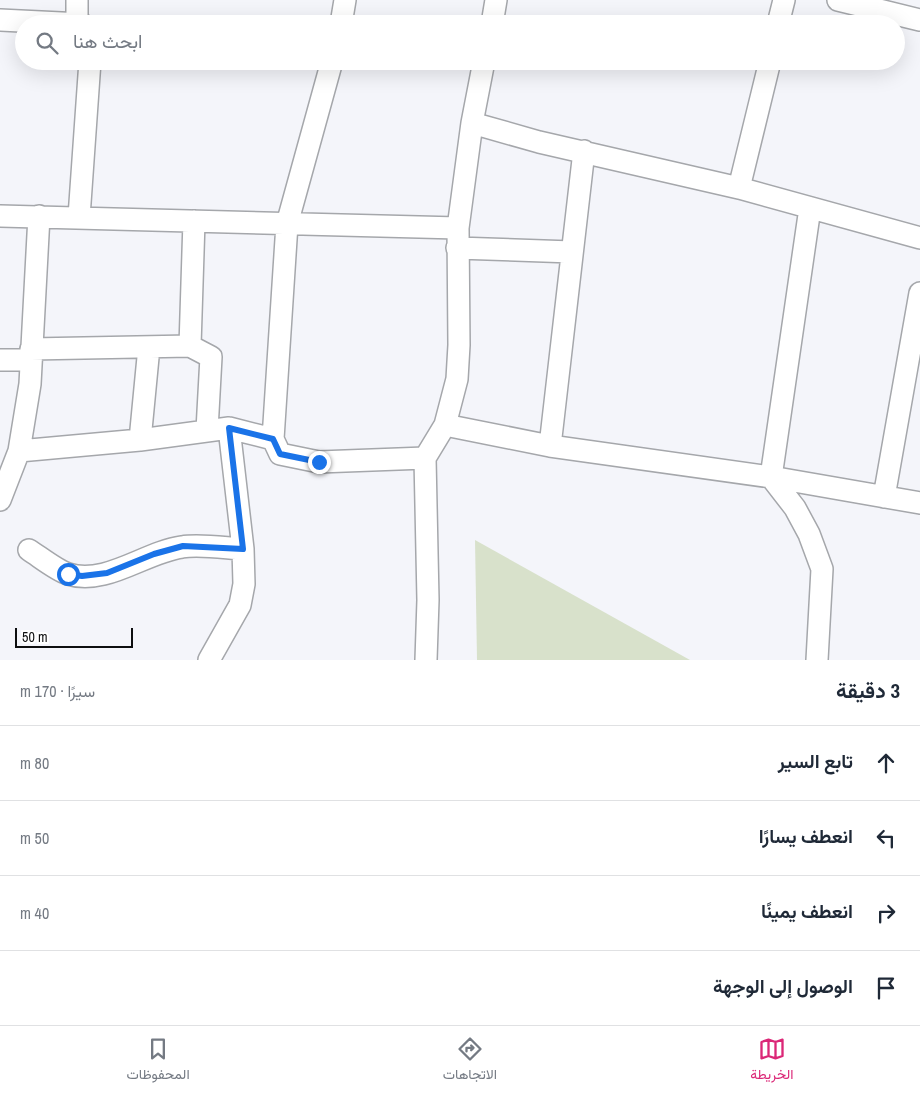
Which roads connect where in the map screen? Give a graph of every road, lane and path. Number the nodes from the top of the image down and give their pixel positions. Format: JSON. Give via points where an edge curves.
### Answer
{"nodes":[{"id":1,"x":77,"y":0,"type":"edge"},
{"id":2,"x":345,"y":0,"type":"edge"},
{"id":3,"x":496,"y":0,"type":"edge"},
{"id":4,"x":784,"y":0,"type":"edge"},
{"id":5,"x":838,"y":0,"type":"edge"},
{"id":6,"x":79,"y":15,"type":"edge"},
{"id":7,"x":342,"y":15,"type":"edge"},
{"id":8,"x":494,"y":15,"type":"edge"},
{"id":9,"x":780,"y":15,"type":"edge"},
{"id":10,"x":900,"y":15,"type":"edge"},
{"id":11,"x":905,"y":16,"type":"edge"},
{"id":12,"x":0,"y":20,"type":"edge"},
{"id":13,"x":920,"y":20,"type":"edge"},
{"id":14,"x":15,"y":21,"type":"edge"},
{"id":15,"x":89,"y":70,"type":"edge"},
{"id":16,"x":330,"y":70,"type":"edge"},
{"id":17,"x":482,"y":70,"type":"edge"},
{"id":18,"x":768,"y":70,"type":"edge"},
{"id":19,"x":472,"y":123,"type":"junction"},
{"id":20,"x":584,"y":151,"type":"junction"},
{"id":21,"x":739,"y":188,"type":"junction"},
{"id":22,"x":810,"y":208,"type":"junction"},
{"id":23,"x":0,"y":216,"type":"edge"},
{"id":24,"x":39,"y":216,"type":"junction"},
{"id":25,"x":79,"y":218,"type":"junction"},
{"id":26,"x":194,"y":221,"type":"junction"},
{"id":27,"x":287,"y":224,"type":"junction"},
{"id":28,"x":457,"y":238,"type":"junction"},
{"id":29,"x":920,"y":238,"type":"edge"},
{"id":30,"x":572,"y":252,"type":"junction"},
{"id":31,"x":920,"y":293,"type":"edge"},
{"id":32,"x":190,"y":346,"type":"junction"},
{"id":33,"x":149,"y":347,"type":"junction"},
{"id":34,"x":31,"y":354,"type":"junction"},
{"id":35,"x":0,"y":360,"type":"edge"},
{"id":36,"x":445,"y":425,"type":"junction"},
{"id":37,"x":229,"y":428,"type":"junction"},
{"id":38,"x":207,"y":430,"type":"junction"},
{"id":39,"x":273,"y":439,"type":"junction"},
{"id":40,"x":140,"y":440,"type":"junction"},
{"id":41,"x":550,"y":446,"type":"junction"},
{"id":42,"x":19,"y":451,"type":"junction"},
{"id":43,"x":425,"y":458,"type":"junction"},
{"id":44,"x":771,"y":477,"type":"junction"},
{"id":45,"x":884,"y":497,"type":"junction"},
{"id":46,"x":0,"y":500,"type":"edge"},
{"id":47,"x":920,"y":503,"type":"edge"},
{"id":48,"x":243,"y":549,"type":"junction"},
{"id":49,"x":29,"y":550,"type":"dead end"},
{"id":50,"x":209,"y":660,"type":"edge"},
{"id":51,"x":426,"y":660,"type":"edge"},
{"id":52,"x":816,"y":660,"type":"edge"}],
"edges":[{"from":1,"to":6,"type":"street"},
{"from":2,"to":7,"type":"street"},
{"from":3,"to":8,"type":"street"},
{"from":4,"to":9,"type":"street"},
{"from":5,"to":10,"type":"street"},
{"from":11,"to":13,"type":"street"},
{"from":12,"to":14,"type":"street"},
{"from":15,"to":25,"type":"street"},
{"from":16,"to":27,"type":"street"},
{"from":17,"to":19,"type":"street"},
{"from":18,"to":21,"type":"street"},
{"from":19,"to":20,"type":"street"},
{"from":19,"to":28,"type":"street"},
{"from":20,"to":21,"type":"street"},
{"from":20,"to":30,"type":"street"},
{"from":21,"to":22,"type":"street"},
{"from":22,"to":29,"type":"street"},
{"from":22,"to":44,"type":"street"},
{"from":23,"to":24,"type":"street"},
{"from":24,"to":25,"type":"street"},
{"from":24,"to":34,"type":"street"},
{"from":25,"to":26,"type":"street"},
{"from":26,"to":27,"type":"street"},
{"from":26,"to":32,"type":"street"},
{"from":27,"to":28,"type":"street"},
{"from":27,"to":39,"type":"street"},
{"from":28,"to":30,"type":"street"},
{"from":28,"to":36,"type":"street","via":[[458,366]]},
{"from":30,"to":41,"type":"street"},
{"from":31,"to":45,"type":"street"},
{"from":32,"to":33,"type":"street"},
{"from":32,"to":38,"type":"street","via":[[211,357]]},
{"from":33,"to":34,"type":"street"},
{"from":33,"to":40,"type":"street"},
{"from":34,"to":35,"type":"street"},
{"from":34,"to":42,"type":"street","via":[[30,384]]},
{"from":36,"to":41,"type":"street"},
{"from":36,"to":43,"type":"street"},
{"from":37,"to":38,"type":"street"},
{"from":37,"to":39,"type":"street"},
{"from":37,"to":48,"type":"street"},
{"from":38,"to":40,"type":"street"},
{"from":39,"to":43,"type":"street","via":[[280,454],[319,462]]},
{"from":40,"to":42,"type":"street"},
{"from":41,"to":44,"type":"street"},
{"from":42,"to":46,"type":"street"},
{"from":43,"to":51,"type":"street"},
{"from":44,"to":45,"type":"street"},
{"from":44,"to":52,"type":"street","via":[[795,508],[822,569]]},
{"from":45,"to":47,"type":"street"},
{"from":48,"to":49,"type":"street","via":[[183,546],[107,573],[82,576],[68,574]]},
{"from":48,"to":50,"type":"street","via":[[244,584],[240,605]]}]}
